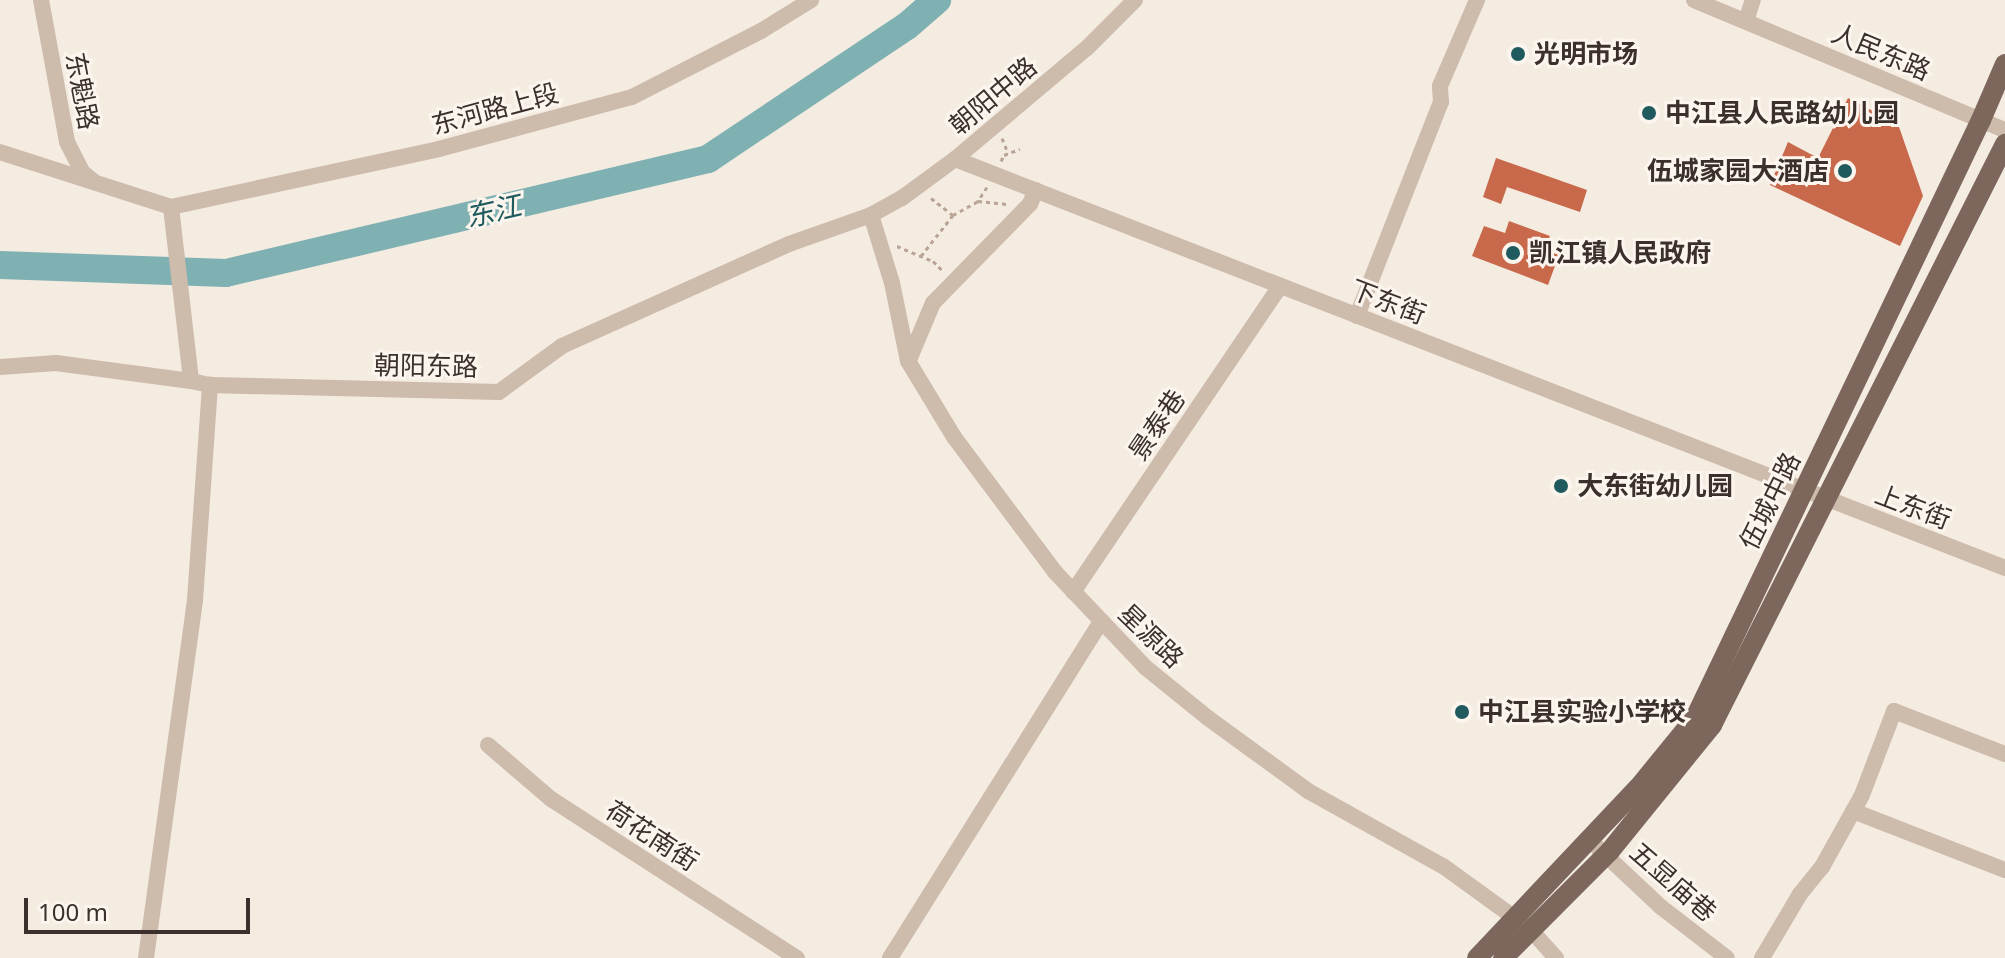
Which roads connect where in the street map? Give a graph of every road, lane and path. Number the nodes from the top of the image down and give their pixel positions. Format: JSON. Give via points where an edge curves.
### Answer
{"nodes":[{"id":1,"x":41,"y":0,"type":"edge"},
{"id":2,"x":811,"y":0,"type":"edge"},
{"id":3,"x":1135,"y":0,"type":"edge"},
{"id":4,"x":1477,"y":0,"type":"edge"},
{"id":5,"x":1694,"y":0,"type":"edge"},
{"id":6,"x":1753,"y":0,"type":"edge"},
{"id":7,"x":1746,"y":21,"type":"junction"},
{"id":8,"x":2005,"y":64,"type":"edge"},
{"id":9,"x":1981,"y":120,"type":"junction"},
{"id":10,"x":2005,"y":130,"type":"edge"},
{"id":11,"x":1002,"y":138,"type":"dead end"},
{"id":12,"x":2005,"y":144,"type":"edge"},
{"id":13,"x":1020,"y":149,"type":"dead end"},
{"id":14,"x":0,"y":152,"type":"edge"},
{"id":15,"x":1008,"y":153,"type":"junction"},
{"id":16,"x":955,"y":159,"type":"junction"},
{"id":17,"x":999,"y":163,"type":"dead end"},
{"id":18,"x":95,"y":182,"type":"junction"},
{"id":19,"x":989,"y":184,"type":"dead end"},
{"id":20,"x":1036,"y":190,"type":"junction"},
{"id":21,"x":926,"y":192,"type":"dead end"},
{"id":22,"x":978,"y":201,"type":"junction"},
{"id":23,"x":1007,"y":204,"type":"dead end"},
{"id":24,"x":171,"y":207,"type":"junction"},
{"id":25,"x":871,"y":215,"type":"junction"},
{"id":26,"x":953,"y":215,"type":"junction"},
{"id":27,"x":897,"y":246,"type":"dead end"},
{"id":28,"x":921,"y":256,"type":"junction"},
{"id":29,"x":944,"y":272,"type":"dead end"},
{"id":30,"x":1280,"y":286,"type":"junction"},
{"id":31,"x":1357,"y":316,"type":"junction"},
{"id":32,"x":908,"y":361,"type":"junction"},
{"id":33,"x":0,"y":367,"type":"edge"},
{"id":34,"x":191,"y":381,"type":"junction"},
{"id":35,"x":210,"y":385,"type":"junction"},
{"id":36,"x":1804,"y":490,"type":"junction"},
{"id":37,"x":1827,"y":499,"type":"junction"},
{"id":38,"x":2005,"y":568,"type":"edge"},
{"id":39,"x":1073,"y":592,"type":"junction"},
{"id":40,"x":1101,"y":621,"type":"junction"},
{"id":41,"x":488,"y":745,"type":"dead end"},
{"id":42,"x":2005,"y":754,"type":"edge"},
{"id":43,"x":1853,"y":811,"type":"junction"},
{"id":44,"x":1589,"y":840,"type":"junction"},
{"id":45,"x":1606,"y":855,"type":"junction"},
{"id":46,"x":2005,"y":870,"type":"edge"},
{"id":47,"x":1523,"y":923,"type":"junction"},
{"id":48,"x":146,"y":958,"type":"edge"},
{"id":49,"x":797,"y":958,"type":"edge"},
{"id":50,"x":890,"y":958,"type":"edge"},
{"id":51,"x":1477,"y":958,"type":"edge"},
{"id":52,"x":1503,"y":958,"type":"edge"},
{"id":53,"x":1556,"y":958,"type":"edge"},
{"id":54,"x":1727,"y":958,"type":"edge"},
{"id":55,"x":1762,"y":958,"type":"edge"}],
"edges":[{"from":1,"to":18,"type":"street","name":"东魁路","via":[[67,142],[82,172]]},
{"from":2,"to":24,"type":"street","name":"东河路上段","via":[[632,97],[439,149]]},
{"from":3,"to":16,"type":"street","name":"朝阳中路","via":[[1087,48]]},
{"from":4,"to":31,"type":"street","via":[[1440,86],[1441,102]]},
{"from":5,"to":7,"type":"street","name":"人民东路"},
{"from":6,"to":7,"type":"street"},
{"from":7,"to":9,"type":"street","name":"人民东路"},
{"from":8,"to":9,"type":"main road","name":"伍城中路"},
{"from":9,"to":10,"type":"street","name":"人民东路"},
{"from":9,"to":36,"type":"main road","name":"伍城中路"},
{"from":11,"to":15,"type":"path"},
{"from":12,"to":37,"type":"main road","name":"伍城中路"},
{"from":13,"to":15,"type":"path"},
{"from":14,"to":18,"type":"street"},
{"from":15,"to":17,"type":"path"},
{"from":16,"to":20,"type":"street","name":"下东街"},
{"from":16,"to":25,"type":"street","name":"朝阳中路"},
{"from":18,"to":24,"type":"street"},
{"from":19,"to":22,"type":"path"},
{"from":20,"to":30,"type":"street","name":"下东街"},
{"from":20,"to":32,"type":"street","via":[[1030,204],[933,303]]},
{"from":21,"to":26,"type":"path"},
{"from":22,"to":23,"type":"path"},
{"from":22,"to":26,"type":"path"},
{"from":24,"to":34,"type":"street"},
{"from":25,"to":32,"type":"street","name":"星源路"},
{"from":25,"to":35,"type":"street","name":"朝阳东路","via":[[789,244],[562,346],[499,392]]},
{"from":26,"to":28,"type":"path"},
{"from":27,"to":28,"type":"path"},
{"from":28,"to":29,"type":"path"},
{"from":30,"to":31,"type":"street","name":"下东街"},
{"from":30,"to":39,"type":"street","name":"景泰巷"},
{"from":31,"to":36,"type":"street","name":"下东街"},
{"from":32,"to":39,"type":"street","name":"星源路","via":[[954,437]]},
{"from":33,"to":34,"type":"street","name":"朝阳东路","via":[[56,363]]},
{"from":34,"to":35,"type":"street","name":"朝阳东路"},
{"from":35,"to":48,"type":"street","via":[[195,600]]},
{"from":36,"to":37,"type":"street","name":"上东街"},
{"from":36,"to":44,"type":"main road","name":"伍城中路","via":[[1695,718]]},
{"from":37,"to":38,"type":"street","name":"上东街"},
{"from":37,"to":45,"type":"main road","name":"伍城中路","via":[[1712,725]]},
{"from":39,"to":40,"type":"street","name":"星源路"},
{"from":40,"to":47,"type":"street","name":"星源路","via":[[1145,667],[1308,791],[1443,866]]},
{"from":40,"to":50,"type":"street"},
{"from":41,"to":49,"type":"street","name":"荷花南街","via":[[551,799]]},
{"from":42,"to":43,"type":"street","via":[[1894,711]]},
{"from":43,"to":46,"type":"street"},
{"from":43,"to":55,"type":"street"},
{"from":44,"to":45,"type":"street","name":"五显庙巷"},
{"from":44,"to":47,"type":"main road","name":"伍城中路"},
{"from":45,"to":47,"type":"main road","name":"伍城中路"},
{"from":45,"to":54,"type":"street","name":"五显庙巷"},
{"from":47,"to":51,"type":"main road"},
{"from":47,"to":52,"type":"main road"},
{"from":47,"to":53,"type":"street","name":"星源路"}]}
